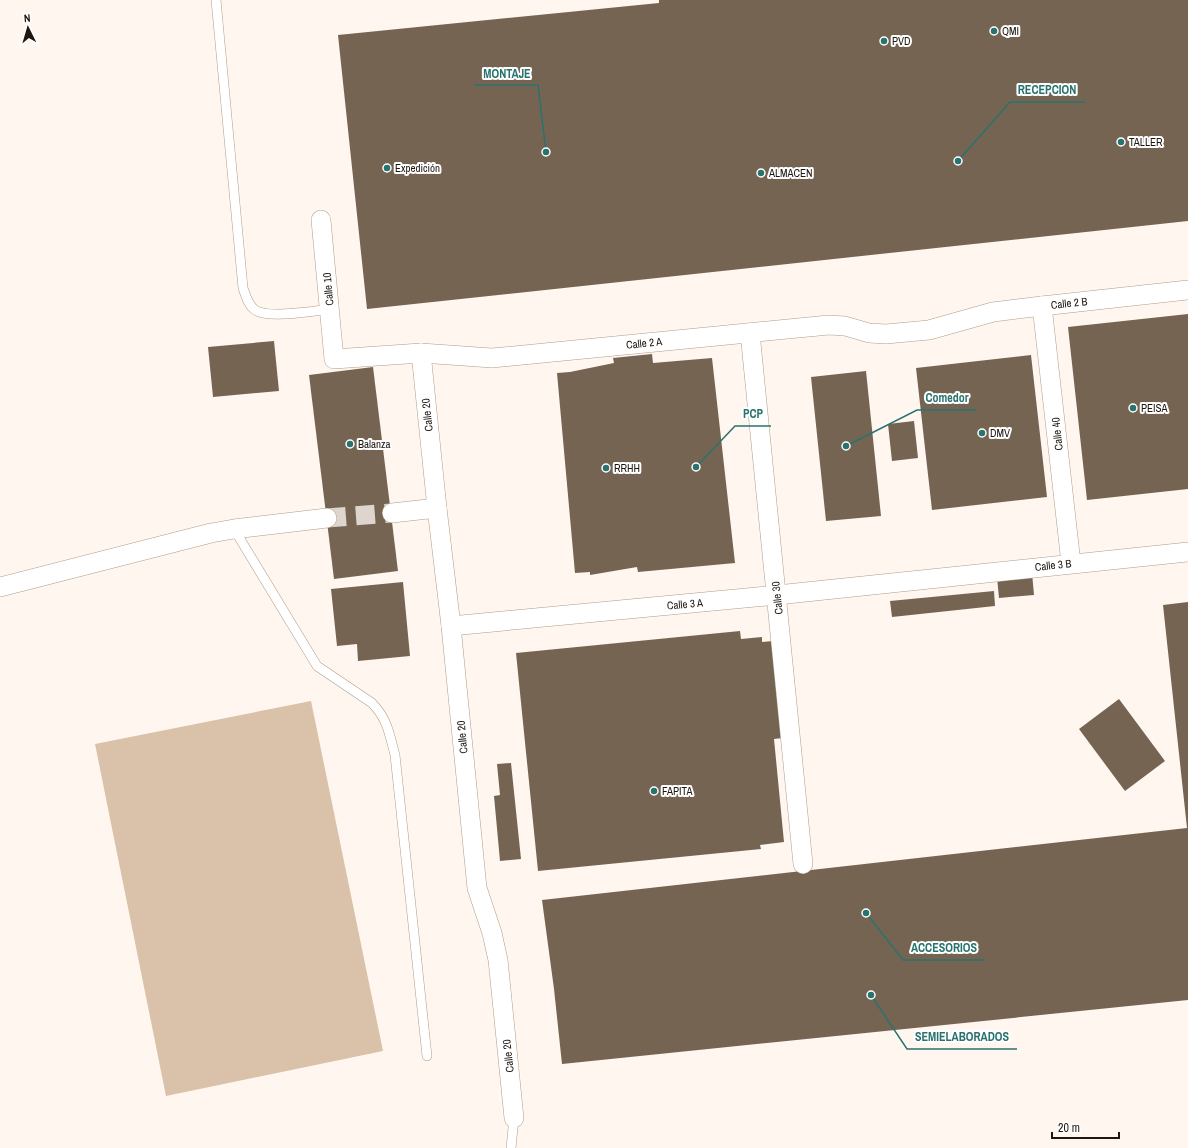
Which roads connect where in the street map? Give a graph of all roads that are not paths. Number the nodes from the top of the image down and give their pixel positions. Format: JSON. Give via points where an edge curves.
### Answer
{"nodes":[{"id":1,"x":216,"y":0,"type":"edge"},
{"id":2,"x":321,"y":220,"type":"dead end"},
{"id":3,"x":1188,"y":290,"type":"edge"},
{"id":4,"x":1042,"y":306,"type":"junction"},
{"id":5,"x":330,"y":309,"type":"junction"},
{"id":6,"x":952,"y":325,"type":"joint"},
{"id":7,"x":750,"y":333,"type":"junction"},
{"id":8,"x":421,"y":353,"type":"junction"},
{"id":9,"x":334,"y":358,"type":"joint"},
{"id":10,"x":437,"y":508,"type":"junction"},
{"id":11,"x":392,"y":513,"type":"tunnel mouth"},
{"id":12,"x":327,"y":518,"type":"tunnel mouth"},
{"id":13,"x":234,"y":529,"type":"junction"},
{"id":14,"x":1188,"y":552,"type":"edge"},
{"id":15,"x":1071,"y":563,"type":"junction"},
{"id":16,"x":919,"y":580,"type":"joint"},
{"id":17,"x":0,"y":587,"type":"edge"},
{"id":18,"x":777,"y":595,"type":"junction"},
{"id":19,"x":451,"y":626,"type":"junction"},
{"id":20,"x":803,"y":864,"type":"dead end"},
{"id":21,"x":427,"y":1056,"type":"dead end"},
{"id":22,"x":514,"y":1118,"type":"joint"},
{"id":23,"x":511,"y":1148,"type":"edge"}],
"edges":[{"from":1,"to":5,"type":"lane","via":[[243,288],[248,302],[255,310],[268,315]]},
{"from":2,"to":5,"type":"street","name":"Calle 10"},
{"from":3,"to":4,"type":"street","name":"Calle 2 B"},
{"from":4,"to":6,"type":"street","name":"Calle 2 B","via":[[993,312]]},
{"from":4,"to":15,"type":"street","name":"Calle 40"},
{"from":5,"to":9,"type":"street","name":"Calle 10"},
{"from":6,"to":7,"type":"street","name":"Calle 2 A","via":[[886,334],[829,325]]},
{"from":7,"to":8,"type":"street","name":"Calle 2 A","via":[[492,358]]},
{"from":7,"to":18,"type":"street","name":"Calle 30"},
{"from":8,"to":9,"type":"street","name":"Calle 2 A"},
{"from":8,"to":10,"type":"street","name":"Calle 20"},
{"from":10,"to":11,"type":"street"},
{"from":10,"to":19,"type":"street","name":"Calle 20"},
{"from":12,"to":13,"type":"street"},
{"from":13,"to":17,"type":"street"},
{"from":13,"to":21,"type":"lane","via":[[317,666],[372,703],[387,723],[394,755]]},
{"from":14,"to":15,"type":"street","name":"Calle 3 B"},
{"from":15,"to":16,"type":"street","name":"Calle 3 B"},
{"from":16,"to":18,"type":"street","name":"Calle 3 A"},
{"from":18,"to":19,"type":"street","name":"Calle 3 A"},
{"from":18,"to":20,"type":"street","name":"Calle 30"},
{"from":19,"to":22,"type":"street","name":"Calle 20","via":[[476,888],[492,933],[498,960]]},
{"from":22,"to":23,"type":"lane"}]}
